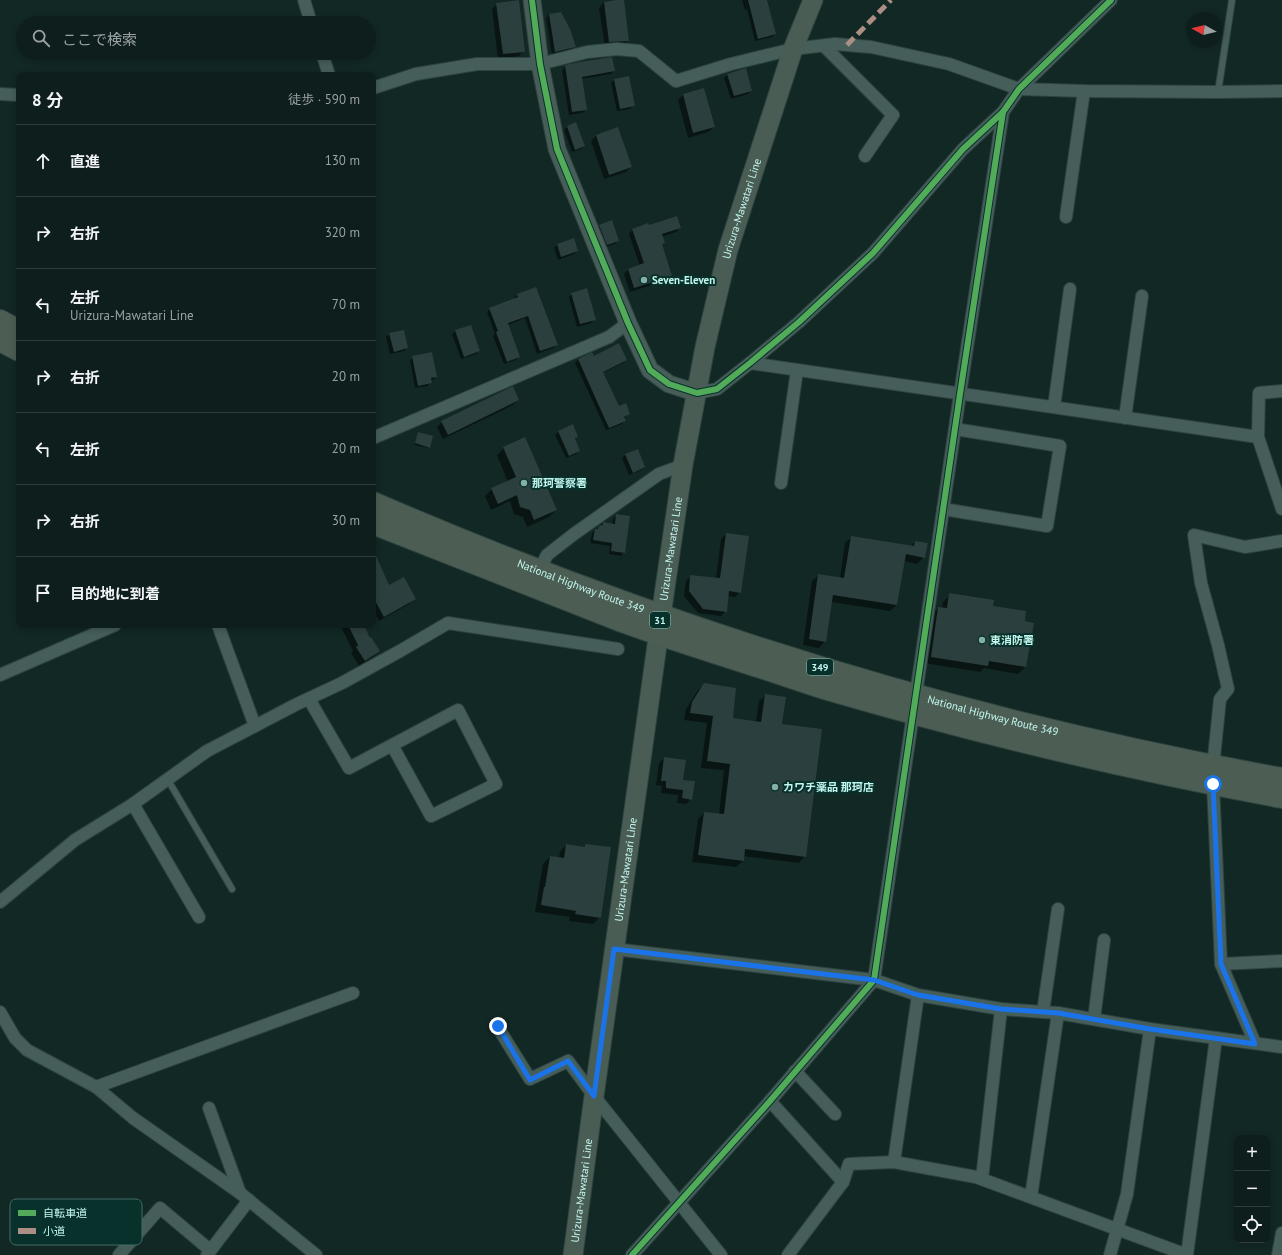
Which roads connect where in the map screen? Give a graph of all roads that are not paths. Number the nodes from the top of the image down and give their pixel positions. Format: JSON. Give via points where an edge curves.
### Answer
{"nodes":[{"id":1,"x":304,"y":0,"type":"edge"},
{"id":2,"x":532,"y":0,"type":"edge"},
{"id":3,"x":813,"y":0,"type":"edge"},
{"id":4,"x":1111,"y":0,"type":"edge"},
{"id":5,"x":1232,"y":0,"type":"edge"},
{"id":6,"x":309,"y":16,"type":"edge"},
{"id":7,"x":824,"y":46,"type":"junction"},
{"id":8,"x":792,"y":49,"type":"junction"},
{"id":9,"x":324,"y":60,"type":"edge"},
{"id":10,"x":540,"y":64,"type":"junction"},
{"id":11,"x":328,"y":72,"type":"edge"},
{"id":12,"x":376,"y":87,"type":"edge"},
{"id":13,"x":1019,"y":89,"type":"junction"},
{"id":14,"x":1282,"y":90,"type":"edge"},
{"id":15,"x":1084,"y":91,"type":"junction"},
{"id":16,"x":1218,"y":92,"type":"junction"},
{"id":17,"x":0,"y":94,"type":"edge"},
{"id":18,"x":16,"y":95,"type":"edge"},
{"id":19,"x":1002,"y":112,"type":"junction"},
{"id":20,"x":865,"y":156,"type":"dead end"},
{"id":21,"x":1066,"y":217,"type":"dead end"},
{"id":22,"x":1070,"y":289,"type":"dead end"},
{"id":23,"x":1142,"y":296,"type":"dead end"},
{"id":24,"x":0,"y":321,"type":"edge"},
{"id":25,"x":628,"y":323,"type":"junction"},
{"id":26,"x":16,"y":329,"type":"edge"},
{"id":27,"x":0,"y":340,"type":"edge"},
{"id":28,"x":16,"y":348,"type":"edge"},
{"id":29,"x":750,"y":363,"type":"junction"},
{"id":30,"x":797,"y":370,"type":"junction"},
{"id":31,"x":1282,"y":391,"type":"edge"},
{"id":32,"x":697,"y":393,"type":"junction"},
{"id":33,"x":960,"y":394,"type":"junction"},
{"id":34,"x":1054,"y":407,"type":"junction"},
{"id":35,"x":1125,"y":418,"type":"junction"},
{"id":36,"x":955,"y":429,"type":"junction"},
{"id":37,"x":376,"y":437,"type":"edge"},
{"id":38,"x":1258,"y":437,"type":"junction"},
{"id":39,"x":683,"y":465,"type":"junction"},
{"id":40,"x":781,"y":483,"type":"dead end"},
{"id":41,"x":376,"y":504,"type":"edge"},
{"id":42,"x":943,"y":509,"type":"junction"},
{"id":43,"x":1282,"y":509,"type":"edge"},
{"id":44,"x":376,"y":524,"type":"edge"},
{"id":45,"x":1282,"y":541,"type":"edge"},
{"id":46,"x":539,"y":571,"type":"junction"},
{"id":47,"x":660,"y":625,"type":"junction"},
{"id":48,"x":108,"y":628,"type":"edge"},
{"id":49,"x":219,"y":628,"type":"edge"},
{"id":50,"x":618,"y":649,"type":"dead end"},
{"id":51,"x":0,"y":675,"type":"edge"},
{"id":52,"x":308,"y":699,"type":"junction"},
{"id":53,"x":914,"y":704,"type":"junction"},
{"id":54,"x":255,"y":726,"type":"junction"},
{"id":55,"x":392,"y":745,"type":"junction"},
{"id":56,"x":1213,"y":775,"type":"junction"},
{"id":57,"x":1282,"y":779,"type":"edge"},
{"id":58,"x":168,"y":780,"type":"junction"},
{"id":59,"x":1282,"y":797,"type":"edge"},
{"id":60,"x":133,"y":804,"type":"junction"},
{"id":61,"x":232,"y":889,"type":"dead end"},
{"id":62,"x":0,"y":902,"type":"edge"},
{"id":63,"x":1058,"y":909,"type":"dead end"},
{"id":64,"x":199,"y":918,"type":"dead end"},
{"id":65,"x":1104,"y":940,"type":"dead end"},
{"id":66,"x":614,"y":949,"type":"junction"},
{"id":67,"x":1282,"y":961,"type":"edge"},
{"id":68,"x":1221,"y":964,"type":"junction"},
{"id":69,"x":874,"y":980,"type":"junction"},
{"id":70,"x":353,"y":993,"type":"dead end"},
{"id":71,"x":918,"y":995,"type":"junction"},
{"id":72,"x":1001,"y":1009,"type":"junction"},
{"id":73,"x":0,"y":1012,"type":"edge"},
{"id":74,"x":1042,"y":1012,"type":"junction"},
{"id":75,"x":1058,"y":1013,"type":"junction"},
{"id":76,"x":1094,"y":1019,"type":"junction"},
{"id":77,"x":498,"y":1026,"type":"dead end"},
{"id":78,"x":1150,"y":1029,"type":"junction"},
{"id":79,"x":1216,"y":1038,"type":"junction"},
{"id":80,"x":1255,"y":1044,"type":"junction"},
{"id":81,"x":1282,"y":1047,"type":"edge"},
{"id":82,"x":795,"y":1071,"type":"junction"},
{"id":83,"x":96,"y":1087,"type":"junction"},
{"id":84,"x":594,"y":1096,"type":"junction"},
{"id":85,"x":770,"y":1101,"type":"junction"},
{"id":86,"x":209,"y":1108,"type":"dead end"},
{"id":87,"x":835,"y":1114,"type":"dead end"},
{"id":88,"x":894,"y":1162,"type":"junction"},
{"id":89,"x":982,"y":1179,"type":"junction"},
{"id":90,"x":843,"y":1182,"type":"junction"},
{"id":91,"x":245,"y":1197,"type":"junction"},
{"id":92,"x":1032,"y":1197,"type":"junction"},
{"id":93,"x":678,"y":1202,"type":"junction"},
{"id":94,"x":142,"y":1228,"type":"edge"},
{"id":95,"x":1118,"y":1230,"type":"junction"},
{"id":96,"x":1282,"y":1233,"type":"edge"},
{"id":97,"x":127,"y":1245,"type":"edge"},
{"id":98,"x":209,"y":1253,"type":"edge"},
{"id":99,"x":118,"y":1255,"type":"edge"},
{"id":100,"x":316,"y":1255,"type":"edge"},
{"id":101,"x":573,"y":1255,"type":"edge"},
{"id":102,"x":632,"y":1255,"type":"edge"},
{"id":103,"x":721,"y":1255,"type":"edge"},
{"id":104,"x":788,"y":1255,"type":"edge"},
{"id":105,"x":1110,"y":1255,"type":"edge"},
{"id":106,"x":1187,"y":1255,"type":"edge"},
{"id":107,"x":1278,"y":1255,"type":"edge"}],
"edges":[{"from":1,"to":6,"type":"street"},
{"from":2,"to":10,"type":"street"},
{"from":3,"to":8,"type":"main road","name":"Urizura-Mawatari Line","number":"31"},
{"from":4,"to":13,"type":"street"},
{"from":5,"to":16,"type":"lane"},
{"from":7,"to":8,"type":"street"},
{"from":7,"to":13,"type":"street","via":[[871,46],[949,64]]},
{"from":7,"to":20,"type":"street","via":[[893,115]]},
{"from":8,"to":10,"type":"street","via":[[676,81],[638,51],[602,50]]},
{"from":8,"to":32,"type":"main road","name":"Urizura-Mawatari Line","number":"31","via":[[728,250]]},
{"from":9,"to":11,"type":"street"},
{"from":10,"to":12,"type":"street","via":[[478,64],[416,74]]},
{"from":10,"to":25,"type":"street","via":[[557,149]]},
{"from":13,"to":15,"type":"street"},
{"from":13,"to":19,"type":"street"},
{"from":14,"to":16,"type":"street"},
{"from":15,"to":16,"type":"street"},
{"from":15,"to":21,"type":"street"},
{"from":17,"to":18,"type":"street"},
{"from":19,"to":29,"type":"street","via":[[963,149],[873,253],[799,322]]},
{"from":19,"to":33,"type":"street"},
{"from":22,"to":34,"type":"street"},
{"from":23,"to":35,"type":"street"},
{"from":24,"to":26,"type":"highway"},
{"from":25,"to":32,"type":"street","via":[[650,370],[669,384]]},
{"from":25,"to":37,"type":"street","via":[[609,337]]},
{"from":27,"to":28,"type":"highway"},
{"from":29,"to":30,"type":"street"},
{"from":29,"to":32,"type":"street","via":[[717,389]]},
{"from":30,"to":33,"type":"street"},
{"from":30,"to":40,"type":"street"},
{"from":31,"to":38,"type":"street","via":[[1259,393]]},
{"from":32,"to":39,"type":"main road","name":"Urizura-Mawatari Line","number":"31"},
{"from":33,"to":34,"type":"street"},
{"from":33,"to":36,"type":"street"},
{"from":34,"to":35,"type":"street"},
{"from":35,"to":38,"type":"street"},
{"from":36,"to":42,"type":"street"},
{"from":36,"to":42,"type":"street","via":[[1060,446],[1047,526]]},
{"from":38,"to":43,"type":"street"},
{"from":39,"to":46,"type":"street","via":[[659,474],[574,534],[547,555]]},
{"from":39,"to":47,"type":"main road","name":"Urizura-Mawatari Line","number":"31"},
{"from":41,"to":46,"type":"highway","name":"National Highway Route 349","number":"349"},
{"from":42,"to":53,"type":"street"},
{"from":44,"to":47,"type":"highway","name":"National Highway Route 349","number":"349","via":[[596,611]]},
{"from":45,"to":56,"type":"street","via":[[1245,547],[1194,535],[1201,583],[1228,689],[1220,699]]},
{"from":46,"to":47,"type":"highway","name":"National Highway Route 349","number":"349"},
{"from":47,"to":53,"type":"highway","name":"National Highway Route 349","number":"349","via":[[829,689]]},
{"from":47,"to":66,"type":"main road","name":"Urizura-Mawatari Line","number":"31"},
{"from":48,"to":51,"type":"street"},
{"from":49,"to":54,"type":"street"},
{"from":50,"to":52,"type":"street","via":[[448,623]]},
{"from":52,"to":54,"type":"street"},
{"from":52,"to":55,"type":"street","via":[[349,768]]},
{"from":53,"to":56,"type":"highway","name":"National Highway Route 349","number":"349","via":[[981,731],[1100,760]]},
{"from":53,"to":69,"type":"street"},
{"from":54,"to":58,"type":"street","via":[[207,751]]},
{"from":55,"to":55,"type":"street","via":[[458,710],[496,784],[431,816]]},
{"from":56,"to":57,"type":"highway","name":"National Highway Route 349","number":"349"},
{"from":56,"to":59,"type":"highway","name":"National Highway Route 349","number":"349"},
{"from":56,"to":68,"type":"street"},
{"from":58,"to":60,"type":"street"},
{"from":58,"to":61,"type":"lane"},
{"from":60,"to":62,"type":"street","via":[[75,840]]},
{"from":60,"to":64,"type":"street"},
{"from":63,"to":74,"type":"street"},
{"from":65,"to":76,"type":"street"},
{"from":66,"to":69,"type":"street"},
{"from":66,"to":84,"type":"main road","name":"Urizura-Mawatari Line","number":"31"},
{"from":67,"to":68,"type":"street"},
{"from":68,"to":80,"type":"street"},
{"from":69,"to":71,"type":"street"},
{"from":69,"to":82,"type":"street"},
{"from":70,"to":83,"type":"street"},
{"from":71,"to":72,"type":"street"},
{"from":71,"to":88,"type":"street"},
{"from":72,"to":74,"type":"street"},
{"from":72,"to":89,"type":"street"},
{"from":73,"to":83,"type":"street","via":[[15,1038],[27,1050]]},
{"from":74,"to":75,"type":"street"},
{"from":75,"to":76,"type":"street"},
{"from":75,"to":92,"type":"street"},
{"from":76,"to":78,"type":"street"},
{"from":77,"to":84,"type":"street","via":[[530,1080],[568,1061]]},
{"from":78,"to":79,"type":"street"},
{"from":78,"to":95,"type":"street","via":[[1127,1194]]},
{"from":79,"to":80,"type":"street"},
{"from":79,"to":106,"type":"street"},
{"from":80,"to":81,"type":"street"},
{"from":82,"to":85,"type":"street"},
{"from":82,"to":87,"type":"street"},
{"from":83,"to":91,"type":"street","via":[[133,1118]]},
{"from":84,"to":93,"type":"street"},
{"from":84,"to":101,"type":"main road","name":"Urizura-Mawatari Line","number":"31"},
{"from":85,"to":90,"type":"street"},
{"from":85,"to":93,"type":"street"},
{"from":86,"to":91,"type":"street"},
{"from":88,"to":89,"type":"street"},
{"from":88,"to":90,"type":"street","via":[[849,1164]]},
{"from":89,"to":92,"type":"street"},
{"from":90,"to":104,"type":"street"},
{"from":91,"to":98,"type":"street"},
{"from":91,"to":100,"type":"street"},
{"from":92,"to":95,"type":"street"},
{"from":93,"to":102,"type":"street"},
{"from":93,"to":103,"type":"street"},
{"from":94,"to":98,"type":"street","via":[[160,1208]]},
{"from":95,"to":105,"type":"street"},
{"from":95,"to":106,"type":"street"},
{"from":96,"to":107,"type":"street"},
{"from":97,"to":99,"type":"street"}]}
